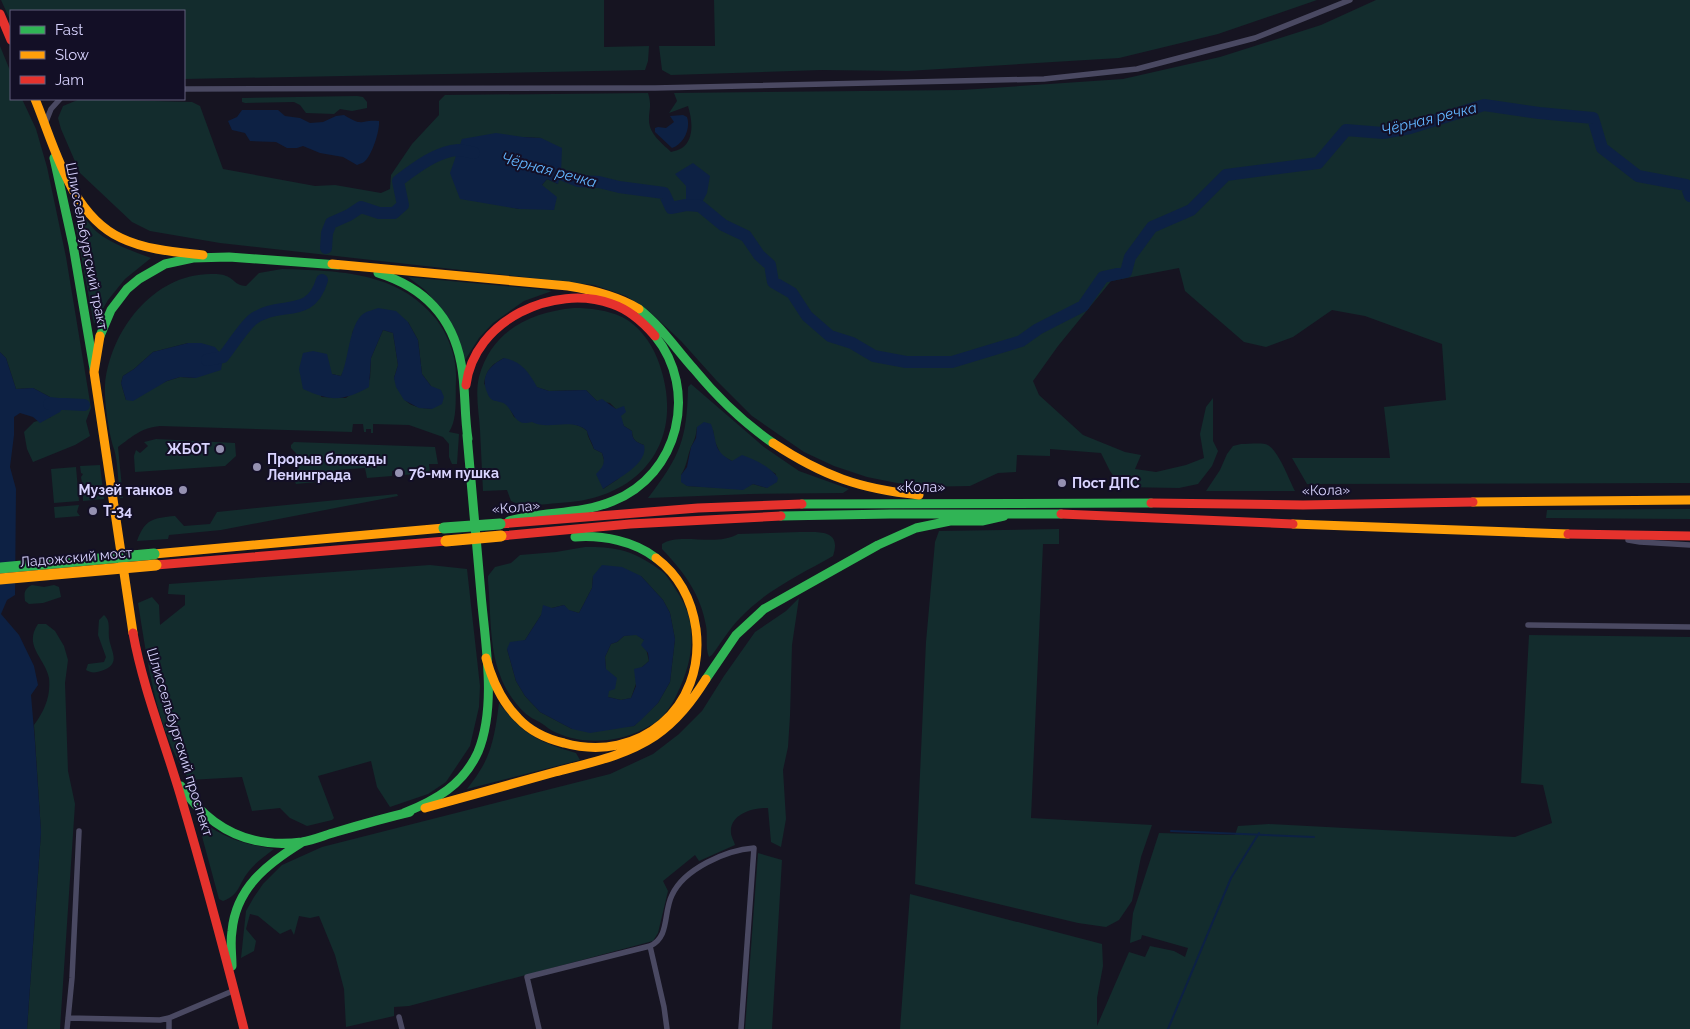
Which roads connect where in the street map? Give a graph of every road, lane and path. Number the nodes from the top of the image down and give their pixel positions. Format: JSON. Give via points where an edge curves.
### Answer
{"nodes":[{"id":1,"x":1350,"y":0,"type":"edge"},
{"id":2,"x":0,"y":14,"type":"edge"},
{"id":3,"x":10,"y":38,"type":"edge"},
{"id":4,"x":185,"y":89,"type":"edge"},
{"id":5,"x":36,"y":100,"type":"edge"},
{"id":6,"x":59,"y":100,"type":"edge"},
{"id":7,"x":46,"y":125,"type":"junction"},
{"id":8,"x":229,"y":257,"type":"junction"},
{"id":9,"x":332,"y":264,"type":"junction"},
{"id":10,"x":94,"y":372,"type":"junction"},
{"id":11,"x":468,"y":439,"type":"junction"},
{"id":12,"x":1690,"y":500,"type":"edge"},
{"id":13,"x":993,"y":502,"type":"junction"},
{"id":14,"x":1021,"y":513,"type":"junction"},
{"id":15,"x":500,"y":524,"type":"junction"},
{"id":16,"x":1598,"y":534,"type":"junction"},
{"id":17,"x":516,"y":535,"type":"junction"},
{"id":18,"x":1690,"y":536,"type":"edge"},
{"id":19,"x":1690,"y":545,"type":"edge"},
{"id":20,"x":155,"y":560,"type":"junction"},
{"id":21,"x":0,"y":568,"type":"edge"},
{"id":22,"x":0,"y":579,"type":"edge"},
{"id":23,"x":1528,"y":625,"type":"dead end"},
{"id":24,"x":1690,"y":627,"type":"edge"},
{"id":25,"x":486,"y":658,"type":"junction"},
{"id":26,"x":172,"y":768,"type":"junction"},
{"id":27,"x":404,"y":813,"type":"junction"},
{"id":28,"x":79,"y":831,"type":"dead end"},
{"id":29,"x":303,"y":842,"type":"junction"},
{"id":30,"x":650,"y":946,"type":"junction"},
{"id":31,"x":232,"y":976,"type":"junction"},
{"id":32,"x":235,"y":990,"type":"junction"},
{"id":33,"x":399,"y":1016,"type":"dead end"},
{"id":34,"x":68,"y":1018,"type":"junction"},
{"id":35,"x":169,"y":1018,"type":"junction"},
{"id":36,"x":67,"y":1029,"type":"edge"},
{"id":37,"x":169,"y":1029,"type":"edge"},
{"id":38,"x":244,"y":1029,"type":"edge"},
{"id":39,"x":402,"y":1029,"type":"edge"},
{"id":40,"x":539,"y":1029,"type":"edge"},
{"id":41,"x":666,"y":1029,"type":"edge"},
{"id":42,"x":741,"y":1029,"type":"edge"}],
"edges":[{"from":1,"to":4,"type":"street","via":[[1255,38],[1138,69],[1044,79],[655,88]]},
{"from":2,"to":3,"type":"main road"},
{"from":5,"to":7,"type":"main road"},
{"from":6,"to":7,"type":"street","via":[[51,109]]},
{"from":7,"to":8,"type":"main road","via":[[76,197],[111,233],[152,248]]},
{"from":7,"to":10,"type":"main road","name":"Шлиссельбургский тракт","via":[[73,245]]},
{"from":8,"to":9,"type":"main road"},
{"from":8,"to":10,"type":"main road","via":[[193,258],[166,264],[127,289],[105,322]]},
{"from":9,"to":11,"type":"main road","via":[[392,276],[415,288],[445,319],[457,344],[461,364]]},
{"from":9,"to":13,"type":"main road","via":[[571,288],[616,298],[646,315],[741,418],[798,460],[841,480],[880,490]]},
{"from":10,"to":26,"type":"main road","name":"Шлиссельбургский проспект","via":[[137,654]]},
{"from":11,"to":15,"type":"main road","via":[[466,381],[471,365],[495,328],[535,305],[560,298],[606,302],[643,322],[670,361],[679,398],[678,420],[671,445],[651,476],[630,493],[601,506],[525,515]]},
{"from":11,"to":25,"type":"main road"},
{"from":12,"to":13,"type":"main road","name":"«Кола»","via":[[1303,505]]},
{"from":13,"to":15,"type":"main road","name":"«Кола»","via":[[749,505]]},
{"from":14,"to":16,"type":"main road","name":"«Кола»"},
{"from":14,"to":17,"type":"main road","name":"«Кола»","via":[[749,518]]},
{"from":14,"to":27,"type":"main road","via":[[916,528],[784,595],[757,614],[737,634],[680,714],[658,735],[633,749]]},
{"from":15,"to":20,"type":"main road","name":"«Кола»","bridge":true},
{"from":16,"to":18,"type":"main road","name":"«Кола»"},
{"from":16,"to":19,"type":"street","via":[[1640,542]]},
{"from":17,"to":20,"type":"main road","name":"«Кола»","bridge":true},
{"from":17,"to":25,"type":"main road","via":[[547,540],[604,538],[645,551],[665,564],[679,580],[692,604],[698,640],[694,674],[681,703],[655,729],[625,745],[590,749],[550,740],[517,718],[497,690]]},
{"from":20,"to":21,"type":"main road","name":"Ладожский мост","bridge":true},
{"from":20,"to":22,"type":"main road","name":"Ладожский мост","bridge":true},
{"from":23,"to":24,"type":"street"},
{"from":25,"to":27,"type":"main road","via":[[486,729],[477,753],[449,790]]},
{"from":26,"to":29,"type":"main road","via":[[198,810],[223,830],[263,842]]},
{"from":26,"to":31,"type":"main road","name":"Шлиссельбургский проспект"},
{"from":27,"to":29,"type":"main road"},
{"from":28,"to":34,"type":"street"},
{"from":29,"to":31,"type":"main road","via":[[263,868],[240,898],[232,929]]},
{"from":30,"to":40,"type":"street","via":[[527,976]]},
{"from":30,"to":41,"type":"street"},
{"from":30,"to":42,"type":"street","via":[[663,935],[668,903],[685,877],[726,854],[754,848]]},
{"from":31,"to":32,"type":"main road"},
{"from":32,"to":35,"type":"street"},
{"from":32,"to":38,"type":"main road"},
{"from":33,"to":39,"type":"street"},
{"from":34,"to":35,"type":"street","via":[[145,1021]]},
{"from":34,"to":36,"type":"street"},
{"from":35,"to":37,"type":"street"}]}
